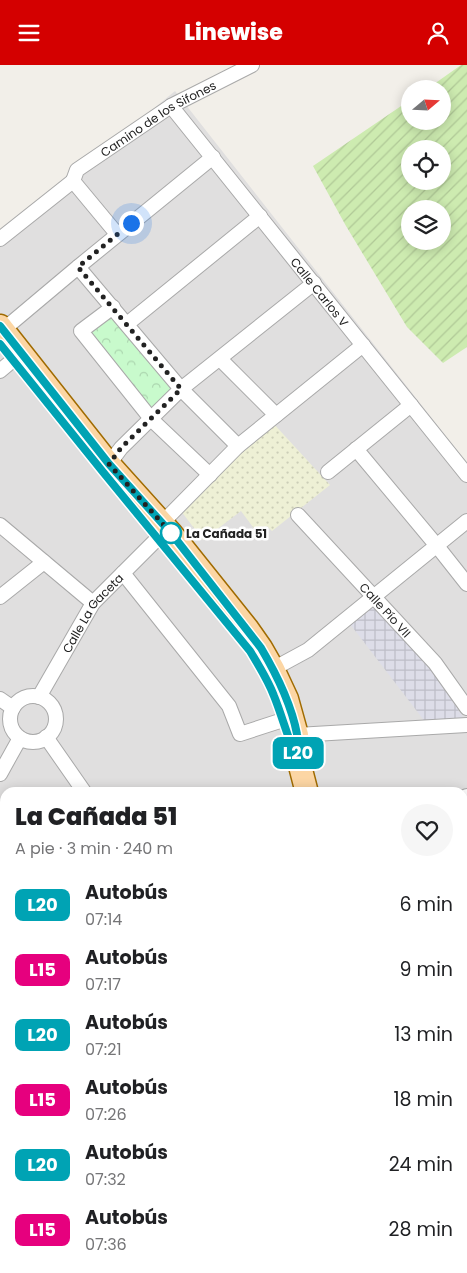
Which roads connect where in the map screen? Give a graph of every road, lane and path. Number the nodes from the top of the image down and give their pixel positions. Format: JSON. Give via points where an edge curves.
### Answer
{"nodes":[{"id":1,"x":252,"y":65,"type":"edge"},
{"id":2,"x":171,"y":107,"type":"junction"},
{"id":3,"x":213,"y":157,"type":"junction"},
{"id":4,"x":73,"y":181,"type":"junction"},
{"id":5,"x":260,"y":216,"type":"junction"},
{"id":6,"x":117,"y":235,"type":"junction"},
{"id":7,"x":0,"y":239,"type":"edge"},
{"id":8,"x":78,"y":267,"type":"junction"},
{"id":9,"x":314,"y":283,"type":"junction"},
{"id":10,"x":113,"y":307,"type":"junction"},
{"id":11,"x":127,"y":324,"type":"junction"},
{"id":12,"x":363,"y":345,"type":"junction"},
{"id":13,"x":3,"y":346,"type":"edge"},
{"id":14,"x":220,"y":359,"type":"junction"},
{"id":15,"x":181,"y":389,"type":"junction"},
{"id":16,"x":411,"y":405,"type":"junction"},
{"id":17,"x":276,"y":415,"type":"junction"},
{"id":18,"x":152,"y":419,"type":"junction"},
{"id":19,"x":238,"y":446,"type":"junction"},
{"id":20,"x":356,"y":449,"type":"junction"},
{"id":21,"x":109,"y":464,"type":"junction"},
{"id":22,"x":328,"y":472,"type":"dead end"},
{"id":23,"x":210,"y":475,"type":"junction"},
{"id":24,"x":467,"y":475,"type":"edge"},
{"id":25,"x":298,"y":515,"type":"dead end"},
{"id":26,"x":467,"y":521,"type":"edge"},
{"id":27,"x":0,"y":525,"type":"edge"},
{"id":28,"x":160,"y":530,"type":"junction"},
{"id":29,"x":437,"y":546,"type":"junction"},
{"id":30,"x":44,"y":562,"type":"junction"},
{"id":31,"x":123,"y":573,"type":"junction"},
{"id":32,"x":467,"y":584,"type":"edge"},
{"id":33,"x":374,"y":596,"type":"junction"},
{"id":34,"x":0,"y":597,"type":"edge"},
{"id":35,"x":93,"y":603,"type":"junction"},
{"id":36,"x":273,"y":669,"type":"junction"},
{"id":37,"x":39,"y":697,"type":"junction"},
{"id":38,"x":0,"y":699,"type":"edge"},
{"id":39,"x":13,"y":708,"type":"junction"},
{"id":40,"x":467,"y":708,"type":"edge"},
{"id":41,"x":467,"y":725,"type":"edge"},
{"id":42,"x":290,"y":727,"type":"junction"},
{"id":43,"x":46,"y":737,"type":"junction"},
{"id":44,"x":20,"y":738,"type":"junction"},
{"id":45,"x":0,"y":774,"type":"edge"},
{"id":46,"x":81,"y":787,"type":"edge"},
{"id":47,"x":305,"y":787,"type":"edge"}],
"edges":[{"from":1,"to":2,"type":"street","name":"Camino de los Sifones"},
{"from":2,"to":3,"type":"street","name":"Calle Carlos V"},
{"from":2,"to":4,"type":"street","name":"Camino de los Sifones","via":[[77,170]]},
{"from":3,"to":5,"type":"street","name":"Calle Carlos V"},
{"from":3,"to":6,"type":"street"},
{"from":4,"to":6,"type":"street"},
{"from":4,"to":7,"type":"street","name":"Camino de los Sifones"},
{"from":5,"to":9,"type":"street","name":"Calle Carlos V"},
{"from":5,"to":11,"type":"street"},
{"from":6,"to":8,"type":"street"},
{"from":8,"to":10,"type":"street"},
{"from":8,"to":13,"type":"street"},
{"from":9,"to":12,"type":"street","name":"Calle Carlos V"},
{"from":9,"to":14,"type":"street"},
{"from":10,"to":11,"type":"street"},
{"from":10,"to":18,"type":"street","via":[[81,331]]},
{"from":11,"to":15,"type":"street"},
{"from":12,"to":16,"type":"street","name":"Calle Carlos V"},
{"from":12,"to":17,"type":"street","name":"Calle La Gaceta"},
{"from":13,"to":21,"type":"main road"},
{"from":13,"to":28,"type":"main road","via":[[103,472]]},
{"from":14,"to":15,"type":"street"},
{"from":14,"to":17,"type":"street"},
{"from":15,"to":18,"type":"street"},
{"from":15,"to":19,"type":"street"},
{"from":16,"to":20,"type":"street"},
{"from":16,"to":24,"type":"street","name":"Calle Carlos V"},
{"from":17,"to":19,"type":"street","name":"Calle La Gaceta"},
{"from":18,"to":21,"type":"street"},
{"from":18,"to":23,"type":"street"},
{"from":19,"to":23,"type":"street","name":"Calle La Gaceta"},
{"from":20,"to":22,"type":"street"},
{"from":20,"to":29,"type":"street"},
{"from":21,"to":28,"type":"main road"},
{"from":23,"to":28,"type":"street","name":"Calle La Gaceta"},
{"from":25,"to":33,"type":"street","name":"Calle Pío VII"},
{"from":26,"to":29,"type":"street"},
{"from":27,"to":30,"type":"street"},
{"from":28,"to":31,"type":"street","name":"Calle La Gaceta"},
{"from":28,"to":36,"type":"main road","via":[[247,629]]},
{"from":28,"to":42,"type":"main road","via":[[250,651]]},
{"from":29,"to":32,"type":"street"},
{"from":29,"to":33,"type":"street"},
{"from":30,"to":34,"type":"street"},
{"from":30,"to":35,"type":"street"},
{"from":31,"to":35,"type":"street","name":"Calle La Gaceta"},
{"from":31,"to":42,"type":"street","via":[[229,706],[240,734]]},
{"from":33,"to":36,"type":"street","via":[[308,650]]},
{"from":33,"to":40,"type":"street","name":"Calle Pío VII","via":[[435,663]]},
{"from":35,"to":37,"type":"street","name":"Calle La Gaceta"},
{"from":36,"to":42,"type":"main road","via":[[287,699]]},
{"from":37,"to":39,"type":"street","via":[[24,697]]},
{"from":37,"to":43,"type":"street","via":[[47,701],[55,715],[52,731]]},
{"from":38,"to":39,"type":"street"},
{"from":39,"to":44,"type":"street","via":[[11,727]]},
{"from":41,"to":42,"type":"street"},
{"from":42,"to":47,"type":"main road"},
{"from":43,"to":44,"type":"street","via":[[34,742]]},
{"from":43,"to":46,"type":"street"},
{"from":44,"to":45,"type":"street"}]}
